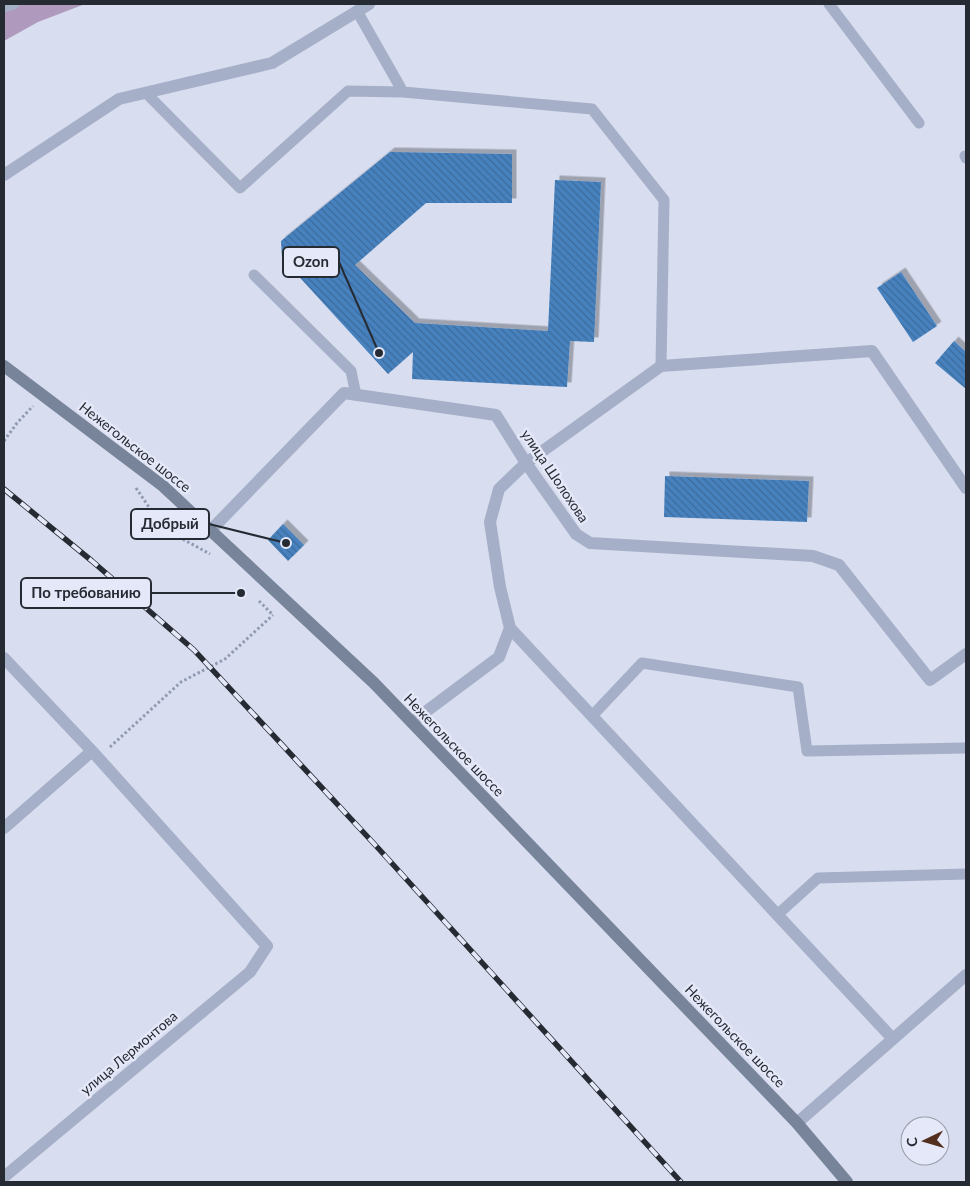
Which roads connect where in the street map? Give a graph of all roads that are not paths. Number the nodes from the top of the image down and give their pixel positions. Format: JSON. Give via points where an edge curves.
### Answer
{"nodes":[{"id":1,"x":14,"y":4,"type":"edge"},
{"id":2,"x":369,"y":4,"type":"edge"},
{"id":3,"x":829,"y":4,"type":"edge"},
{"id":4,"x":4,"y":8,"type":"edge"},
{"id":5,"x":357,"y":11,"type":"junction"},
{"id":6,"x":403,"y":92,"type":"junction"},
{"id":7,"x":146,"y":93,"type":"junction"},
{"id":8,"x":919,"y":123,"type":"dead end"},
{"id":9,"x":4,"y":175,"type":"edge"},
{"id":10,"x":254,"y":275,"type":"dead end"},
{"id":11,"x":4,"y":366,"type":"edge"},
{"id":12,"x":661,"y":366,"type":"junction"},
{"id":13,"x":356,"y":395,"type":"junction"},
{"id":14,"x":526,"y":463,"type":"junction"},
{"id":15,"x":966,"y":488,"type":"edge"},
{"id":16,"x":211,"y":530,"type":"junction"},
{"id":17,"x":510,"y":628,"type":"junction"},
{"id":18,"x":966,"y":654,"type":"edge"},
{"id":19,"x":4,"y":658,"type":"edge"},
{"id":20,"x":592,"y":716,"type":"junction"},
{"id":21,"x":412,"y":722,"type":"junction"},
{"id":22,"x":966,"y":748,"type":"edge"},
{"id":23,"x":95,"y":754,"type":"junction"},
{"id":24,"x":4,"y":828,"type":"edge"},
{"id":25,"x":966,"y":874,"type":"edge"},
{"id":26,"x":777,"y":915,"type":"junction"},
{"id":27,"x":966,"y":975,"type":"edge"},
{"id":28,"x":893,"y":1039,"type":"junction"},
{"id":29,"x":798,"y":1123,"type":"junction"},
{"id":30,"x":4,"y":1177,"type":"edge"},
{"id":31,"x":847,"y":1182,"type":"edge"}],
"edges":[{"from":1,"to":4,"type":"lane"},
{"from":2,"to":5,"type":"street"},
{"from":3,"to":8,"type":"lane"},
{"from":5,"to":6,"type":"lane"},
{"from":5,"to":7,"type":"street","via":[[272,63]]},
{"from":6,"to":7,"type":"lane","via":[[348,91],[240,188]]},
{"from":6,"to":12,"type":"lane","via":[[592,109],[664,200]]},
{"from":7,"to":9,"type":"street","via":[[118,99]]},
{"from":10,"to":13,"type":"lane","via":[[351,371]]},
{"from":11,"to":16,"type":"street","name":"Нежегольское шоссе","via":[[164,486]]},
{"from":12,"to":14,"type":"street"},
{"from":12,"to":15,"type":"street","via":[[872,352]]},
{"from":13,"to":14,"type":"street","name":"улица Шолохова","via":[[496,415]]},
{"from":13,"to":16,"type":"street","name":"улица Шолохова","via":[[344,393]]},
{"from":14,"to":17,"type":"street","via":[[499,489],[490,522]]},
{"from":14,"to":18,"type":"street","name":"улица Шолохова","via":[[576,534],[590,543],[813,556],[839,565],[930,680]]},
{"from":16,"to":21,"type":"street","name":"Нежегольское шоссе"},
{"from":17,"to":20,"type":"street"},
{"from":17,"to":21,"type":"street","via":[[499,656]]},
{"from":19,"to":23,"type":"street"},
{"from":20,"to":22,"type":"lane","via":[[642,663],[798,688],[807,751]]},
{"from":20,"to":26,"type":"street"},
{"from":21,"to":29,"type":"street","name":"Нежегольское шоссе"},
{"from":23,"to":24,"type":"street"},
{"from":23,"to":30,"type":"street","name":"улица Лермонтова","via":[[267,946],[250,972]]},
{"from":25,"to":26,"type":"lane","via":[[818,878]]},
{"from":26,"to":28,"type":"street"},
{"from":27,"to":28,"type":"street"},
{"from":28,"to":29,"type":"street"},
{"from":29,"to":31,"type":"street","name":"Нежегольское шоссе"}]}
